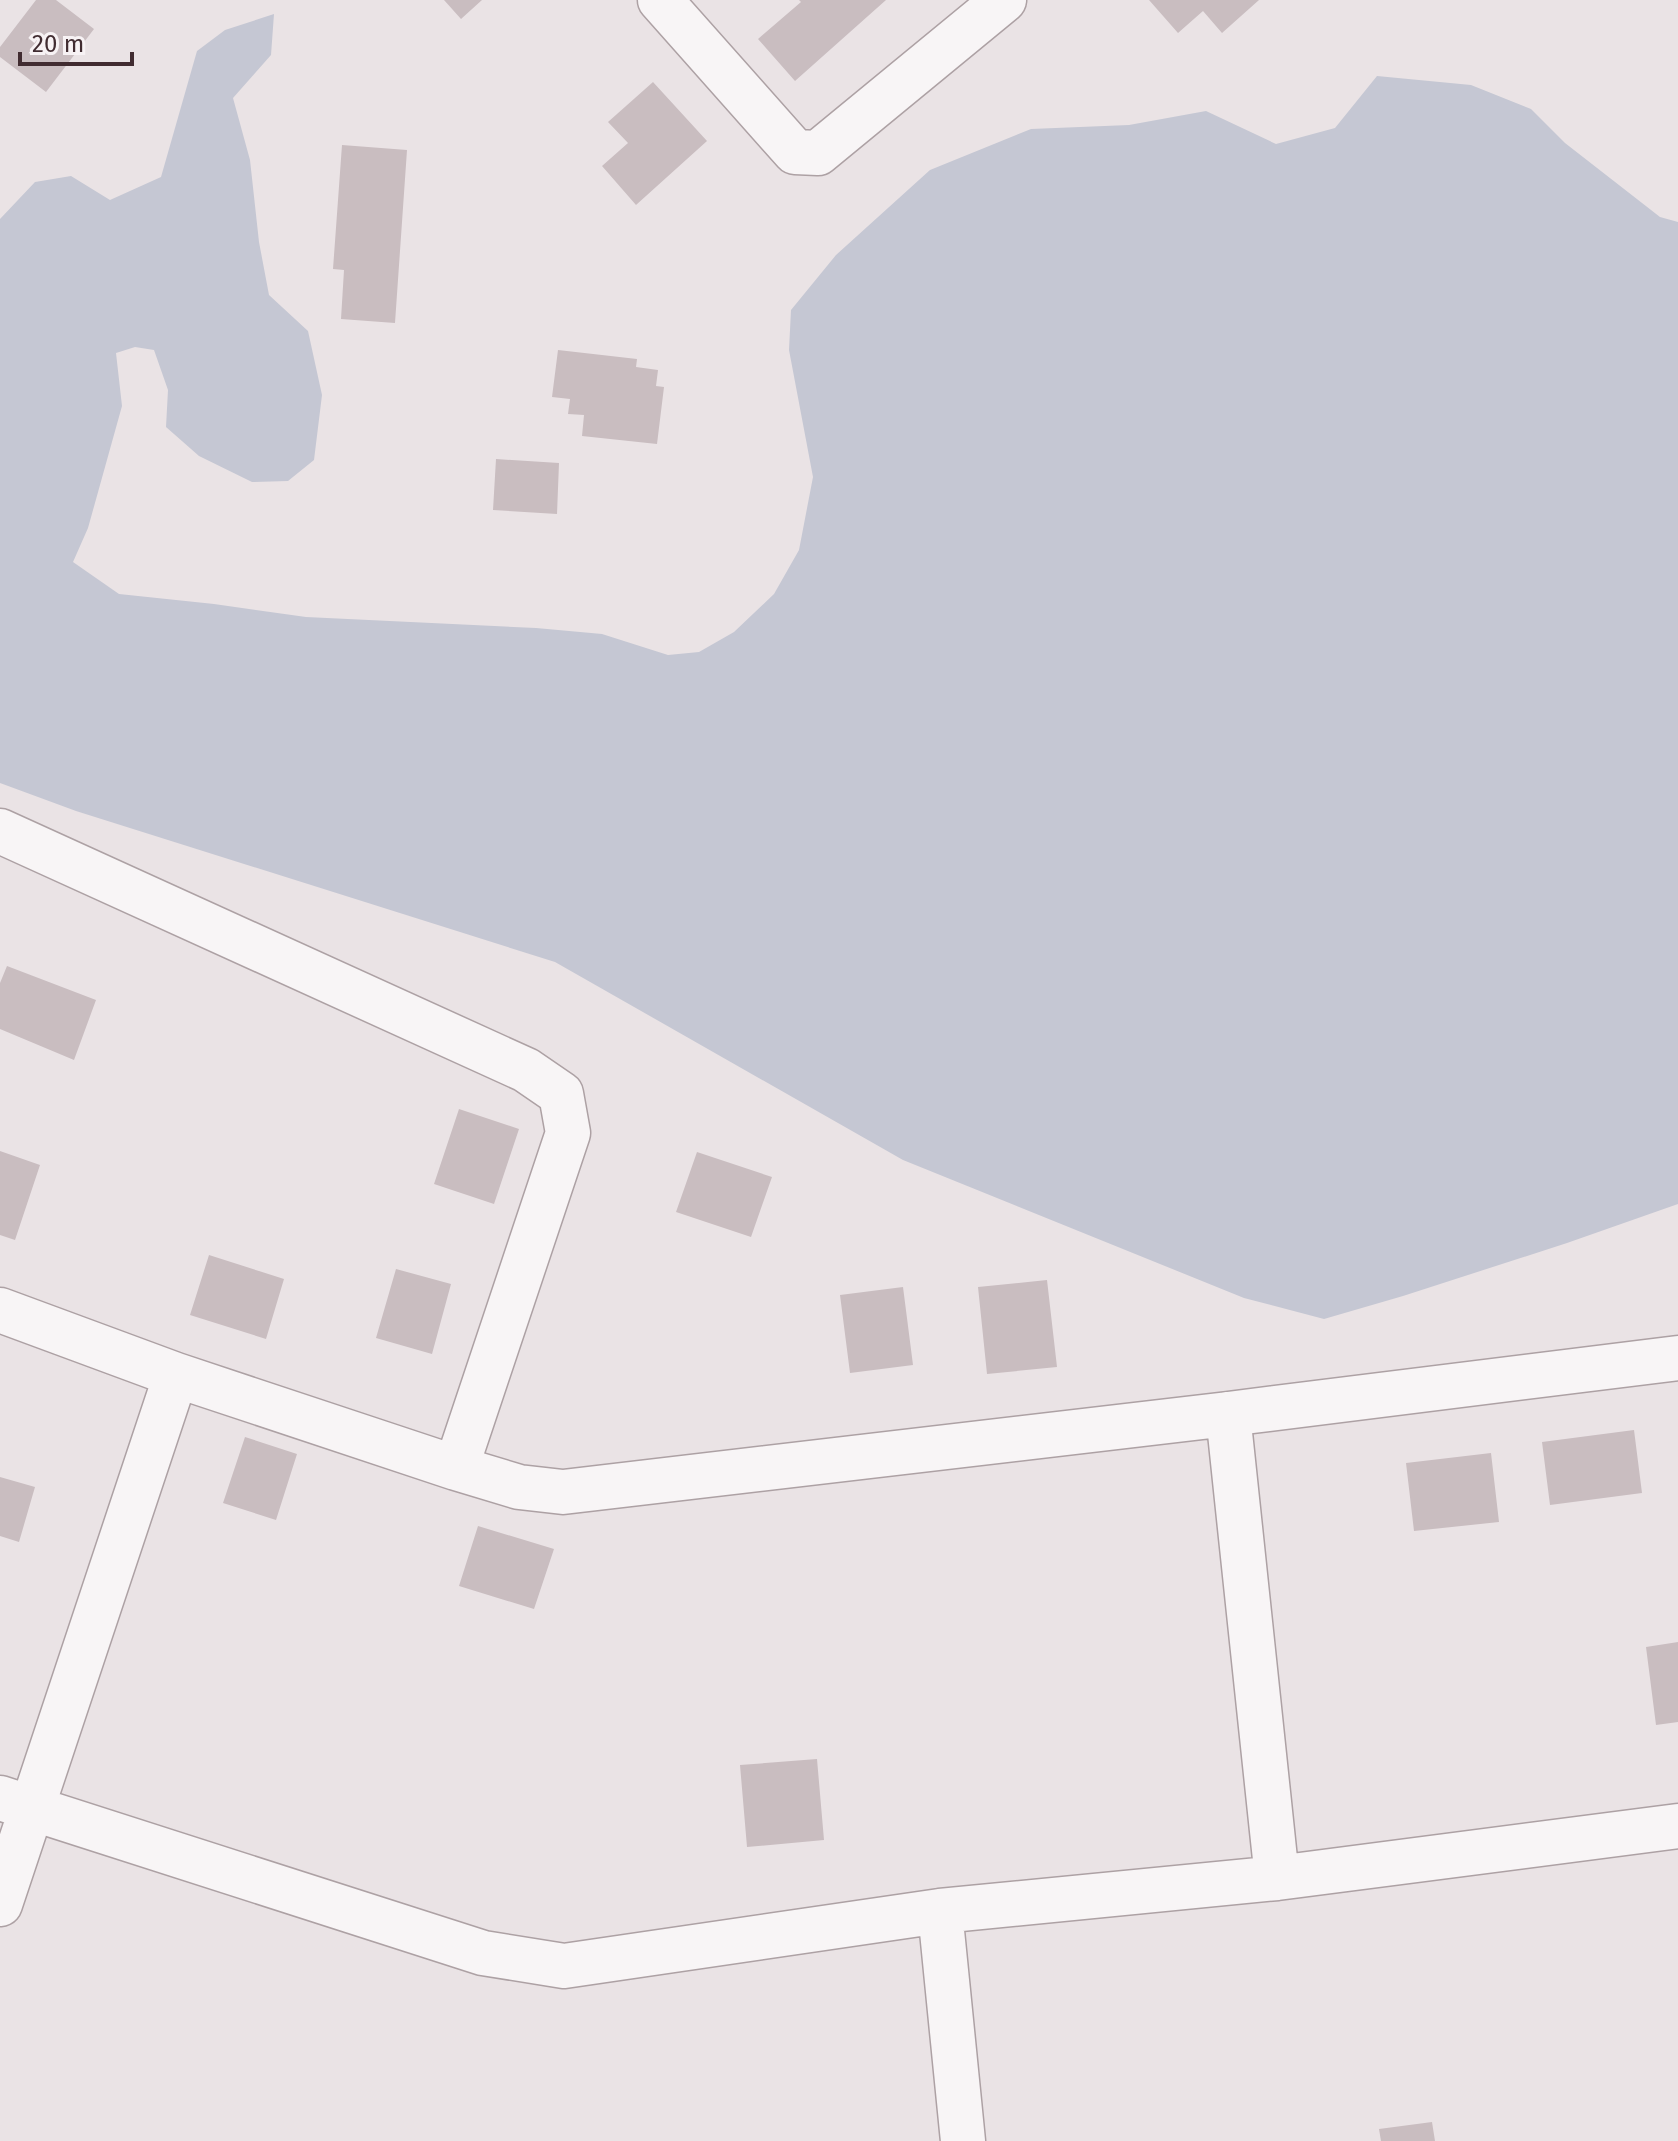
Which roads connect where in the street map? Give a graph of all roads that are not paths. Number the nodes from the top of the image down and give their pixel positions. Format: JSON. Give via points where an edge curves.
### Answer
{"nodes":[{"id":1,"x":660,"y":0,"type":"edge"},
{"id":2,"x":1004,"y":0,"type":"edge"},
{"id":3,"x":0,"y":831,"type":"edge"},
{"id":4,"x":0,"y":1310,"type":"edge"},
{"id":5,"x":1678,"y":1358,"type":"edge"},
{"id":6,"x":176,"y":1375,"type":"junction"},
{"id":7,"x":1228,"y":1414,"type":"junction"},
{"id":8,"x":456,"y":1468,"type":"junction"},
{"id":9,"x":16,"y":1803,"type":"edge"},
{"id":10,"x":1678,"y":1826,"type":"edge"},
{"id":11,"x":1277,"y":1878,"type":"junction"},
{"id":12,"x":0,"y":1904,"type":"edge"},
{"id":13,"x":940,"y":1911,"type":"junction"},
{"id":14,"x":963,"y":2141,"type":"edge"}],
"edges":[{"from":1,"to":2,"type":"street","via":[[795,152],[818,153]]},
{"from":3,"to":8,"type":"street","via":[[526,1070],[561,1094],[568,1133]]},
{"from":4,"to":6,"type":"street"},
{"from":5,"to":7,"type":"street"},
{"from":6,"to":8,"type":"street"},
{"from":6,"to":9,"type":"street"},
{"from":7,"to":8,"type":"street","via":[[563,1492],[519,1487]]},
{"from":7,"to":11,"type":"street"},
{"from":9,"to":12,"type":"street"},
{"from":9,"to":13,"type":"street","via":[[483,1953],[564,1966]]},
{"from":10,"to":11,"type":"street"},
{"from":11,"to":13,"type":"street"},
{"from":13,"to":14,"type":"street"}]}
